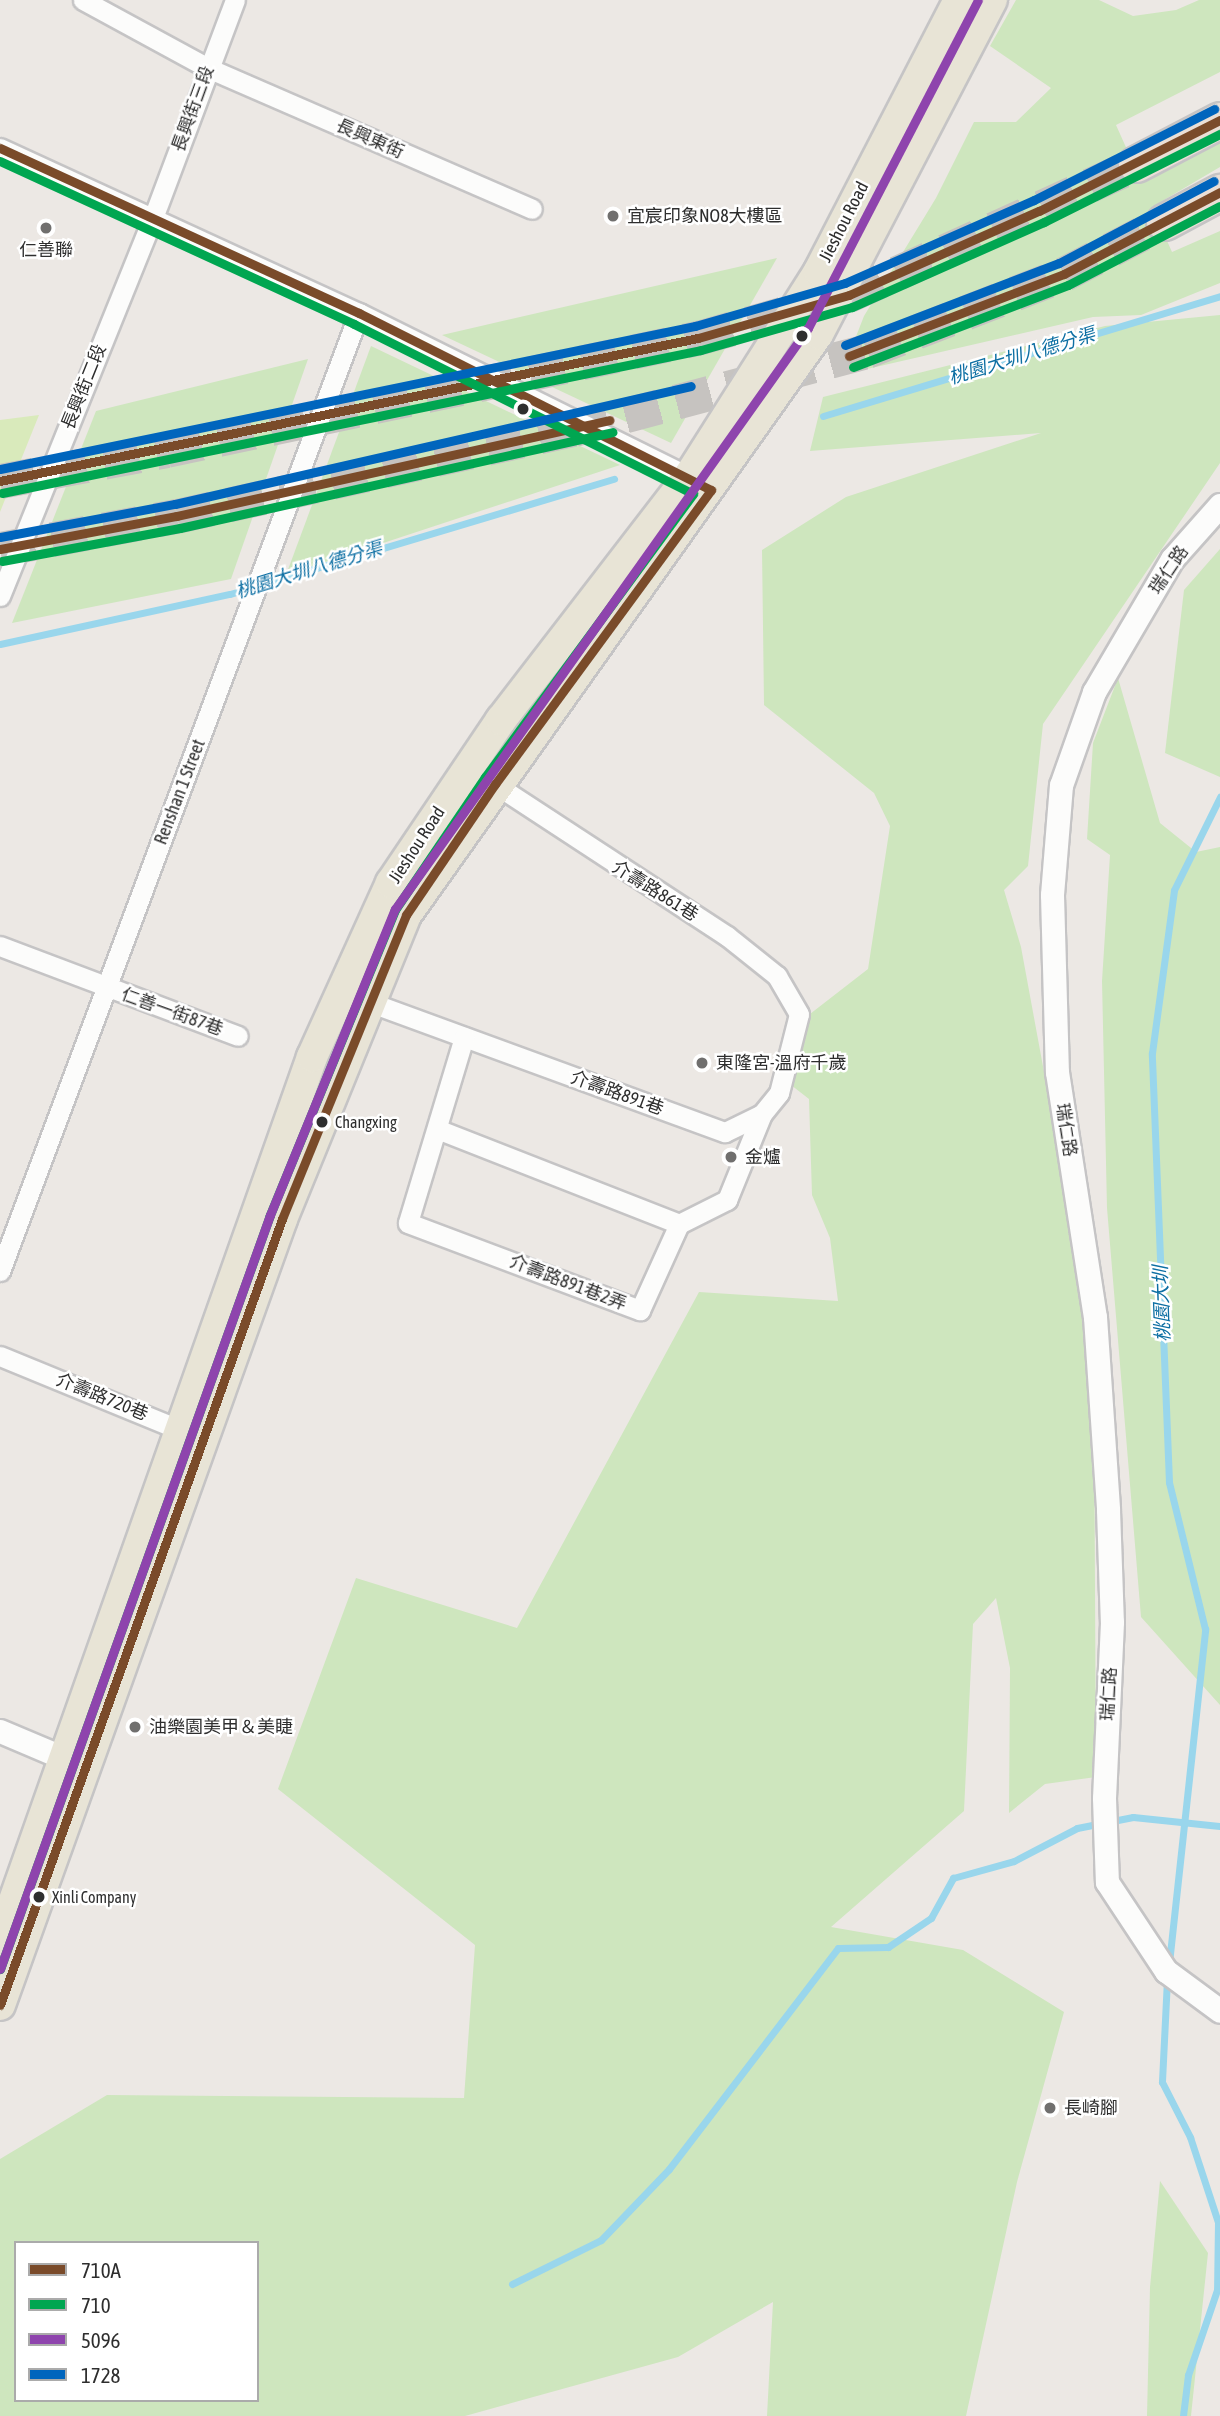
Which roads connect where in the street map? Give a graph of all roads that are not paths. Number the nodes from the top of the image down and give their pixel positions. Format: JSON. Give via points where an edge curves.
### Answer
{"nodes":[{"id":1,"x":83,"y":0,"type":"edge"},
{"id":2,"x":235,"y":0,"type":"edge"},
{"id":3,"x":959,"y":0,"type":"edge"},
{"id":4,"x":992,"y":0,"type":"edge"},
{"id":5,"x":208,"y":68,"type":"junction"},
{"id":6,"x":1220,"y":120,"type":"edge"},
{"id":7,"x":0,"y":148,"type":"edge"},
{"id":8,"x":1136,"y":164,"type":"tunnel mouth"},
{"id":9,"x":1220,"y":192,"type":"edge"},
{"id":10,"x":532,"y":209,"type":"dead end"},
{"id":11,"x":153,"y":218,"type":"junction"},
{"id":12,"x":1164,"y":222,"type":"tunnel mouth"},
{"id":13,"x":359,"y":313,"type":"junction"},
{"id":14,"x":700,"y":483,"type":"junction"},
{"id":15,"x":1220,"y":505,"type":"edge"},
{"id":16,"x":0,"y":596,"type":"edge"},
{"id":17,"x":495,"y":784,"type":"junction"},
{"id":18,"x":0,"y":946,"type":"edge"},
{"id":19,"x":106,"y":988,"type":"junction"},
{"id":20,"x":369,"y":1002,"type":"junction"},
{"id":21,"x":238,"y":1036,"type":"dead end"},
{"id":22,"x":464,"y":1037,"type":"junction"},
{"id":23,"x":762,"y":1114,"type":"junction"},
{"id":24,"x":437,"y":1129,"type":"junction"},
{"id":25,"x":679,"y":1224,"type":"junction"},
{"id":26,"x":0,"y":1271,"type":"edge"},
{"id":27,"x":0,"y":1356,"type":"edge"},
{"id":28,"x":192,"y":1435,"type":"junction"},
{"id":29,"x":0,"y":1731,"type":"edge"},
{"id":30,"x":75,"y":1763,"type":"junction"},
{"id":31,"x":0,"y":1940,"type":"edge"},
{"id":32,"x":0,"y":2005,"type":"edge"},
{"id":33,"x":1220,"y":2011,"type":"edge"}],
"edges":[{"from":1,"to":5,"type":"street","name":"長興東街"},
{"from":2,"to":5,"type":"street","name":"長興街三段"},
{"from":3,"to":14,"type":"main road","name":"Jieshou Road","via":[[819,271]]},
{"from":4,"to":14,"type":"main road","name":"Jieshou Road","via":[[818,334]]},
{"from":5,"to":10,"type":"street","name":"長興東街"},
{"from":5,"to":11,"type":"street","name":"長興街三段"},
{"from":6,"to":8,"type":"highway"},
{"from":7,"to":11,"type":"street"},
{"from":9,"to":12,"type":"highway"},
{"from":11,"to":13,"type":"street"},
{"from":11,"to":16,"type":"street","name":"長興街二段"},
{"from":13,"to":14,"type":"street"},
{"from":13,"to":19,"type":"street","name":"Renshan 1 Street"},
{"from":14,"to":17,"type":"main road","name":"Jieshou Road"},
{"from":14,"to":28,"type":"main road","name":"Jieshou Road","via":[[501,720],[391,883],[312,1057]]},
{"from":15,"to":33,"type":"street","name":"瑞仁路","via":[[1172,559],[1094,692],[1061,785],[1052,895],[1058,1072],[1095,1317],[1108,1510],[1112,1622],[1104,1798],[1107,1882],[1166,1971]]},
{"from":17,"to":20,"type":"main road","name":"Jieshou Road","via":[[406,915]]},
{"from":17,"to":23,"type":"street","name":"介壽路861巷","via":[[727,936],[777,976],[799,1014],[779,1093]]},
{"from":18,"to":19,"type":"street","name":"仁善一街87巷"},
{"from":19,"to":21,"type":"street","name":"仁善一街87巷"},
{"from":19,"to":26,"type":"street","name":"Renshan 1 Street"},
{"from":20,"to":22,"type":"street","name":"介壽路891巷"},
{"from":20,"to":28,"type":"main road","name":"Jieshou Road"},
{"from":22,"to":23,"type":"street","name":"介壽路891巷","via":[[725,1132]]},
{"from":22,"to":24,"type":"street"},
{"from":23,"to":25,"type":"street","via":[[727,1200]]},
{"from":24,"to":25,"type":"street"},
{"from":24,"to":25,"type":"street","name":"介壽路891巷2弄","via":[[408,1223],[640,1310]]},
{"from":27,"to":28,"type":"street","name":"介壽路720巷"},
{"from":28,"to":30,"type":"main road","name":"Jieshou Road"},
{"from":29,"to":30,"type":"street"},
{"from":30,"to":31,"type":"main road","name":"Jieshou Road"},
{"from":30,"to":32,"type":"main road","name":"Jieshou Road"}]}
